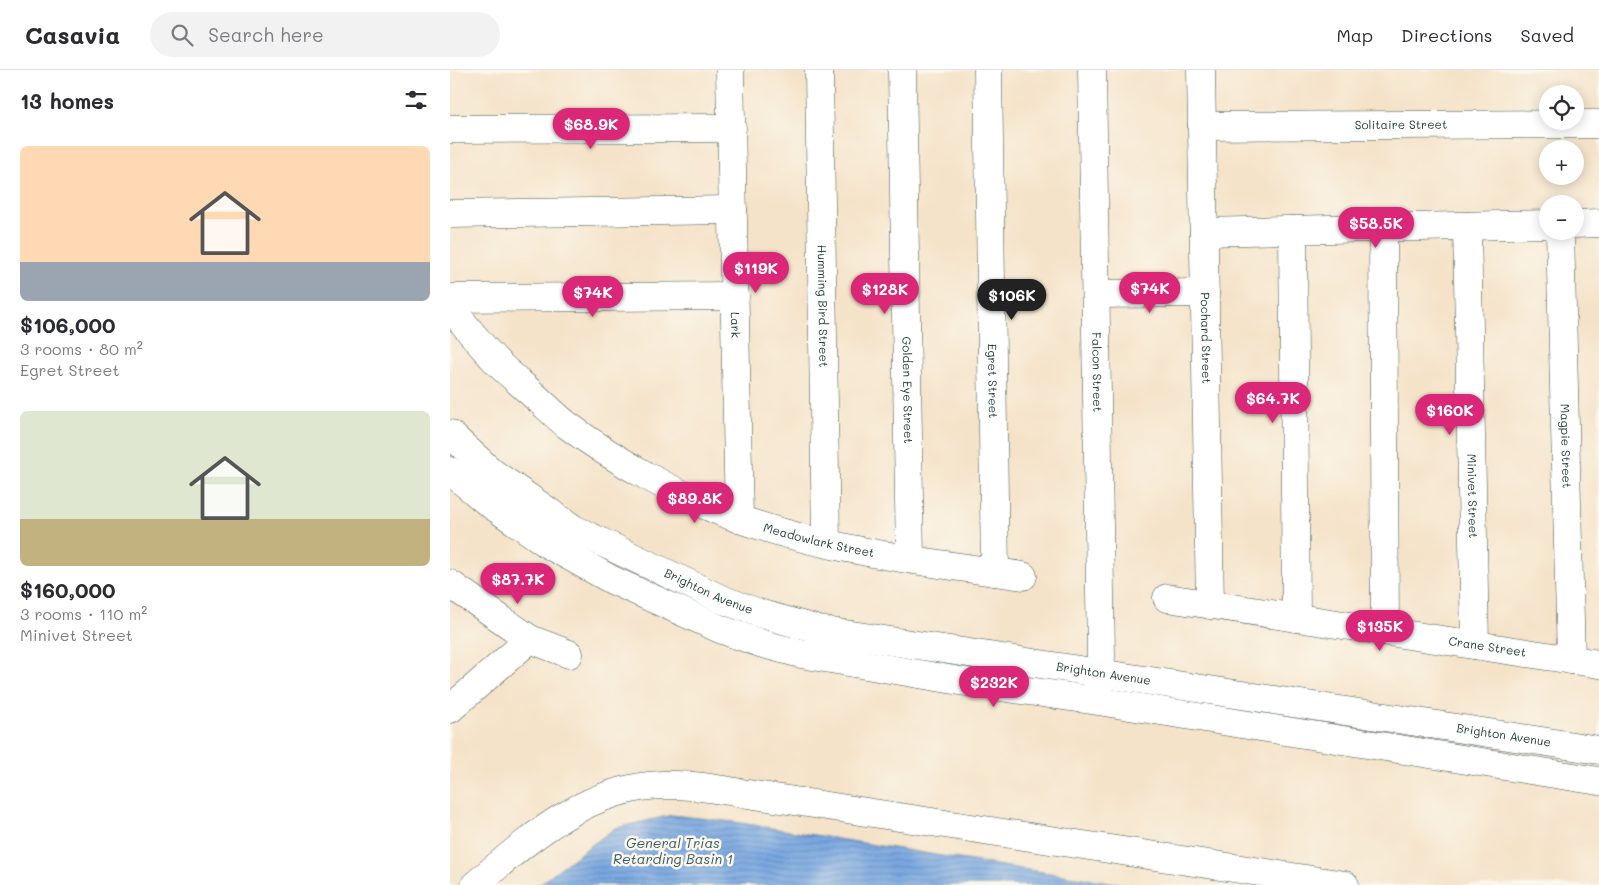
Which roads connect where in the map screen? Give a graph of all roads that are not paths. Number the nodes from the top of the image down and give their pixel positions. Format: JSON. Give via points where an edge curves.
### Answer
{"nodes":[{"id":1,"x":730,"y":70,"type":"edge"},
{"id":2,"x":820,"y":70,"type":"edge"},
{"id":3,"x":902,"y":70,"type":"edge"},
{"id":4,"x":988,"y":70,"type":"edge"},
{"id":5,"x":1092,"y":70,"type":"edge"},
{"id":6,"x":1201,"y":70,"type":"edge"},
{"id":7,"x":1599,"y":124,"type":"edge"},
{"id":8,"x":1202,"y":126,"type":"junction"},
{"id":9,"x":732,"y":128,"type":"junction"},
{"id":10,"x":450,"y":130,"type":"edge"},
{"id":11,"x":733,"y":210,"type":"junction"},
{"id":12,"x":450,"y":214,"type":"edge"},
{"id":13,"x":1539,"y":224,"type":"edge"},
{"id":14,"x":1584,"y":224,"type":"edge"},
{"id":15,"x":1599,"y":224,"type":"edge"},
{"id":16,"x":1466,"y":226,"type":"junction"},
{"id":17,"x":1383,"y":228,"type":"junction"},
{"id":18,"x":1293,"y":230,"type":"junction"},
{"id":19,"x":1204,"y":232,"type":"junction"},
{"id":20,"x":1560,"y":240,"type":"edge"},
{"id":21,"x":1205,"y":293,"type":"junction"},
{"id":22,"x":1096,"y":294,"type":"junction"},
{"id":23,"x":735,"y":296,"type":"junction"},
{"id":24,"x":450,"y":298,"type":"edge"},
{"id":25,"x":450,"y":307,"type":"edge"},
{"id":26,"x":450,"y":434,"type":"edge"},
{"id":27,"x":450,"y":471,"type":"edge"},
{"id":28,"x":739,"y":519,"type":"junction"},
{"id":29,"x":826,"y":543,"type":"junction"},
{"id":30,"x":910,"y":559,"type":"junction"},
{"id":31,"x":994,"y":572,"type":"junction"},
{"id":32,"x":1023,"y":576,"type":"dead end"},
{"id":33,"x":453,"y":591,"type":"edge"},
{"id":34,"x":1167,"y":598,"type":"dead end"},
{"id":35,"x":1210,"y":605,"type":"junction"},
{"id":36,"x":1296,"y":618,"type":"junction"},
{"id":37,"x":1385,"y":631,"type":"junction"},
{"id":38,"x":530,"y":639,"type":"junction"},
{"id":39,"x":1476,"y":645,"type":"junction"},
{"id":40,"x":569,"y":654,"type":"dead end"},
{"id":41,"x":1572,"y":660,"type":"junction"},
{"id":42,"x":1599,"y":664,"type":"edge"},
{"id":43,"x":1101,"y":674,"type":"junction"},
{"id":44,"x":1098,"y":701,"type":"junction"},
{"id":45,"x":450,"y":709,"type":"edge"},
{"id":46,"x":1599,"y":750,"type":"edge"},
{"id":47,"x":1599,"y":781,"type":"edge"},
{"id":48,"x":507,"y":858,"type":"junction"},
{"id":49,"x":475,"y":885,"type":"edge"},
{"id":50,"x":500,"y":885,"type":"edge"},
{"id":51,"x":1345,"y":885,"type":"edge"}],
"edges":[{"from":1,"to":9,"type":"street","name":"Lark"},
{"from":2,"to":29,"type":"street","name":"Humming Bird Street"},
{"from":3,"to":30,"type":"street","name":"Golden Eye Street"},
{"from":4,"to":31,"type":"street","name":"Egret Street"},
{"from":5,"to":22,"type":"street","name":"Falcon Street"},
{"from":6,"to":8,"type":"street","name":"Pochard Street"},
{"from":7,"to":8,"type":"street","name":"Solitaire Street"},
{"from":8,"to":19,"type":"street","name":"Pochard Street"},
{"from":9,"to":10,"type":"street"},
{"from":9,"to":11,"type":"street","name":"Lark"},
{"from":11,"to":12,"type":"street"},
{"from":11,"to":23,"type":"street","name":"Lark"},
{"from":13,"to":16,"type":"street"},
{"from":14,"to":15,"type":"street"},
{"from":16,"to":17,"type":"street"},
{"from":16,"to":39,"type":"street","name":"Minivet Street"},
{"from":17,"to":18,"type":"street"},
{"from":17,"to":37,"type":"street"},
{"from":18,"to":19,"type":"street"},
{"from":18,"to":36,"type":"street"},
{"from":19,"to":21,"type":"street","name":"Pochard Street"},
{"from":20,"to":41,"type":"street","name":"Magpie Street"},
{"from":21,"to":22,"type":"street"},
{"from":21,"to":35,"type":"street","name":"Pochard Street"},
{"from":22,"to":43,"type":"street","name":"Falcon Street"},
{"from":23,"to":24,"type":"street"},
{"from":23,"to":28,"type":"street","name":"Lark"},
{"from":25,"to":28,"type":"street","name":"Meadowlark Street","via":[[501,366],[566,424],[641,472],[704,505]]},
{"from":26,"to":43,"type":"street","name":"Brighton Avenue","via":[[492,473],[574,529],[729,602],[819,630]]},
{"from":27,"to":44,"type":"street","via":[[549,545],[612,580],[720,629],[801,654]]},
{"from":28,"to":29,"type":"street","name":"Meadowlark Street"},
{"from":29,"to":30,"type":"street","name":"Meadowlark Street"},
{"from":30,"to":31,"type":"street","name":"Meadowlark Street"},
{"from":31,"to":32,"type":"street","name":"Meadowlark Street"},
{"from":33,"to":38,"type":"street"},
{"from":34,"to":35,"type":"street","name":"Crane Street"},
{"from":35,"to":36,"type":"street","name":"Crane Street"},
{"from":36,"to":37,"type":"street","name":"Crane Street"},
{"from":37,"to":39,"type":"street","name":"Crane Street"},
{"from":38,"to":40,"type":"street"},
{"from":38,"to":45,"type":"street"},
{"from":39,"to":41,"type":"street","name":"Crane Street"},
{"from":41,"to":42,"type":"street","name":"Crane Street"},
{"from":43,"to":44,"type":"street","name":"Falcon Street"},
{"from":43,"to":46,"type":"street","name":"Brighton Avenue"},
{"from":44,"to":47,"type":"street"},
{"from":48,"to":49,"type":"street"},
{"from":48,"to":50,"type":"street","via":[[507,876]]},
{"from":48,"to":51,"type":"street","via":[[556,820],[581,806],[627,789],[664,784],[726,790]]}]}
